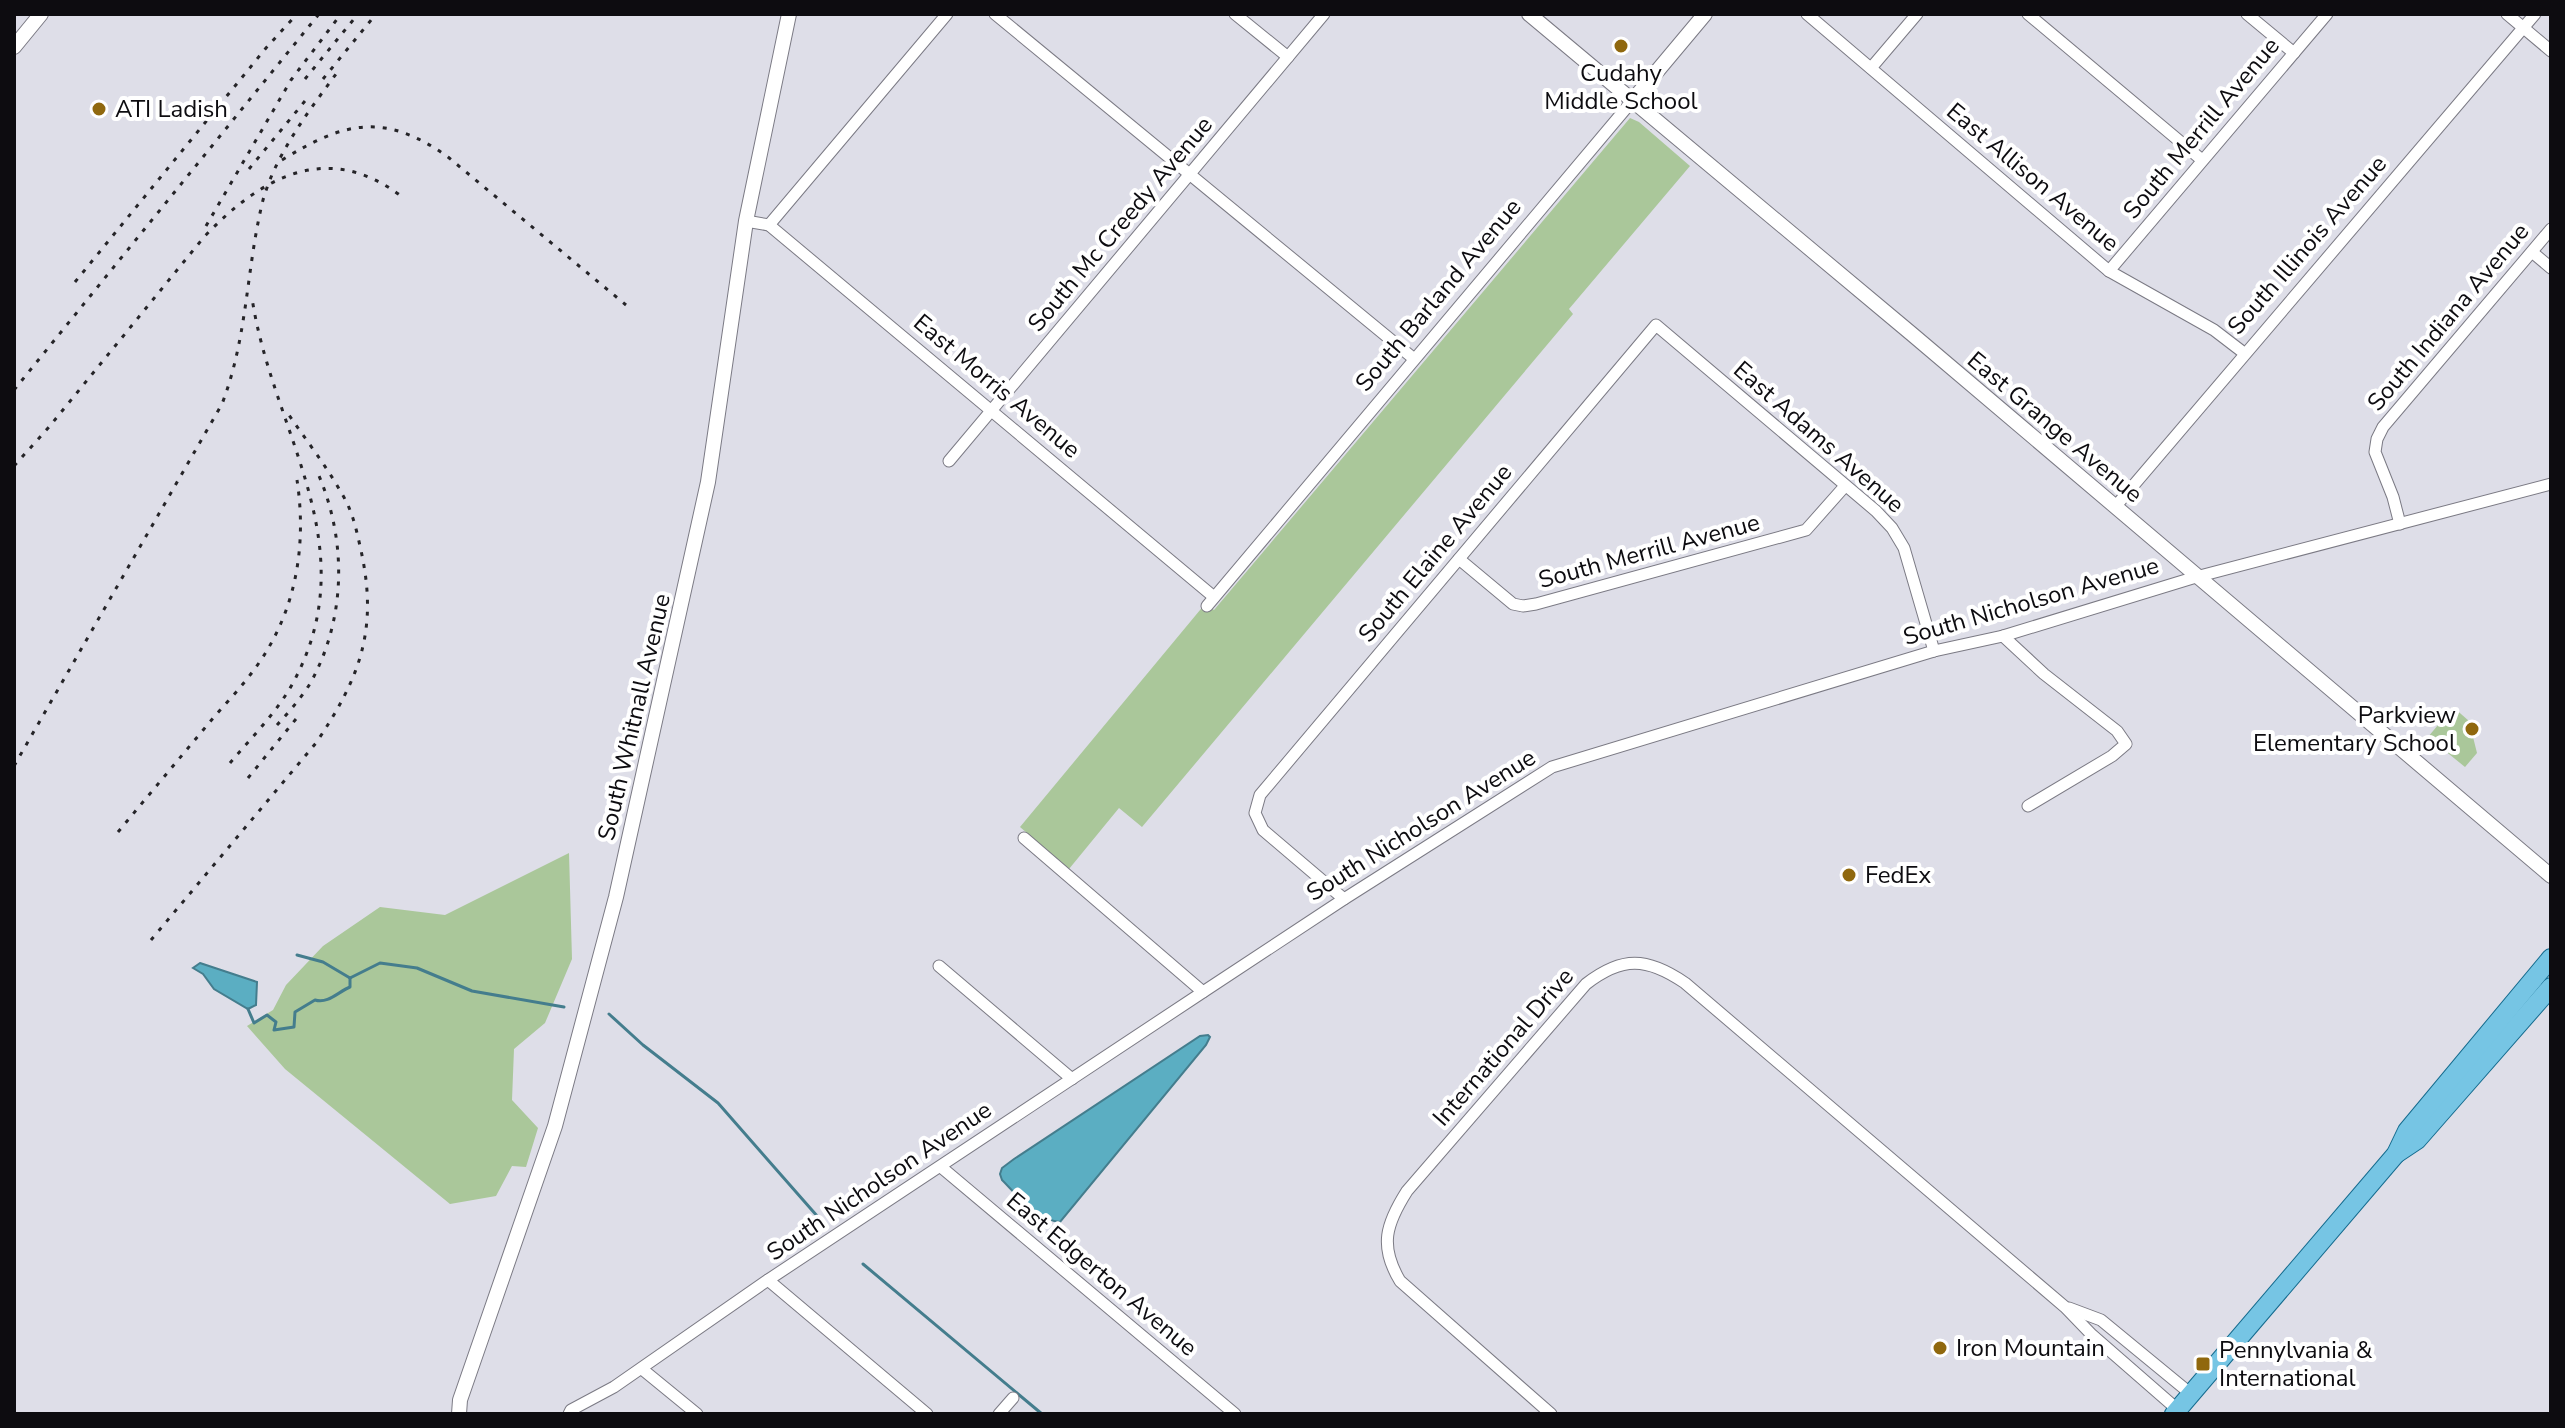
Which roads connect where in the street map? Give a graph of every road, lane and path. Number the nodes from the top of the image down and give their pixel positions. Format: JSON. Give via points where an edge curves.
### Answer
{"nodes":[{"id":1,"x":789,"y":14,"type":"edge"},
{"id":2,"x":947,"y":14,"type":"edge"},
{"id":3,"x":995,"y":14,"type":"edge"},
{"id":4,"x":1235,"y":14,"type":"edge"},
{"id":5,"x":1324,"y":14,"type":"edge"},
{"id":6,"x":1529,"y":14,"type":"edge"},
{"id":7,"x":1705,"y":14,"type":"edge"},
{"id":8,"x":1807,"y":14,"type":"edge"},
{"id":9,"x":1917,"y":14,"type":"edge"},
{"id":10,"x":2028,"y":14,"type":"edge"},
{"id":11,"x":2247,"y":14,"type":"edge"},
{"id":12,"x":2327,"y":14,"type":"edge"},
{"id":13,"x":2507,"y":14,"type":"edge"},
{"id":14,"x":2535,"y":14,"type":"edge"},
{"id":15,"x":36,"y":16,"type":"edge"},
{"id":16,"x":2524,"y":28,"type":"junction"},
{"id":17,"x":14,"y":47,"type":"edge"},
{"id":18,"x":2551,"y":51,"type":"edge"},
{"id":19,"x":2294,"y":53,"type":"junction"},
{"id":20,"x":1288,"y":57,"type":"junction"},
{"id":21,"x":1871,"y":68,"type":"junction"},
{"id":22,"x":1633,"y":100,"type":"junction"},
{"id":23,"x":2202,"y":160,"type":"junction"},
{"id":24,"x":1190,"y":174,"type":"junction"},
{"id":25,"x":746,"y":221,"type":"junction"},
{"id":26,"x":769,"y":225,"type":"junction"},
{"id":27,"x":2551,"y":229,"type":"edge"},
{"id":28,"x":2532,"y":252,"type":"junction"},
{"id":29,"x":2551,"y":268,"type":"edge"},
{"id":30,"x":2109,"y":271,"type":"junction"},
{"id":31,"x":1656,"y":325,"type":"joint"},
{"id":32,"x":2244,"y":353,"type":"junction"},
{"id":33,"x":1413,"y":358,"type":"junction"},
{"id":34,"x":992,"y":410,"type":"junction"},
{"id":35,"x":949,"y":461,"type":"dead end"},
{"id":36,"x":2551,"y":484,"type":"edge"},
{"id":37,"x":1845,"y":486,"type":"junction"},
{"id":38,"x":2115,"y":507,"type":"junction"},
{"id":39,"x":2400,"y":524,"type":"junction"},
{"id":40,"x":1459,"y":559,"type":"junction"},
{"id":41,"x":2196,"y":577,"type":"junction"},
{"id":42,"x":1211,"y":601,"type":"joint"},
{"id":43,"x":2003,"y":636,"type":"junction"},
{"id":44,"x":1934,"y":651,"type":"junction"},
{"id":45,"x":2028,"y":806,"type":"dead end"},
{"id":46,"x":1024,"y":838,"type":"dead end"},
{"id":47,"x":2551,"y":876,"type":"edge"},
{"id":48,"x":1344,"y":899,"type":"junction"},
{"id":49,"x":2551,"y":958,"type":"edge"},
{"id":50,"x":939,"y":966,"type":"dead end"},
{"id":51,"x":2551,"y":987,"type":"edge"},
{"id":52,"x":1203,"y":992,"type":"junction"},
{"id":53,"x":1072,"y":1079,"type":"junction"},
{"id":54,"x":2396,"y":1154,"type":"junction"},
{"id":55,"x":941,"y":1167,"type":"junction"},
{"id":56,"x":768,"y":1280,"type":"junction"},
{"id":57,"x":2065,"y":1307,"type":"junction"},
{"id":58,"x":642,"y":1369,"type":"junction"},
{"id":59,"x":2191,"y":1394,"type":"junction"},
{"id":60,"x":1013,"y":1398,"type":"dead end"},
{"id":61,"x":2176,"y":1412,"type":"edge"},
{"id":62,"x":459,"y":1414,"type":"edge"},
{"id":63,"x":569,"y":1414,"type":"edge"},
{"id":64,"x":697,"y":1414,"type":"edge"},
{"id":65,"x":927,"y":1414,"type":"edge"},
{"id":66,"x":999,"y":1414,"type":"edge"},
{"id":67,"x":1235,"y":1414,"type":"edge"},
{"id":68,"x":1551,"y":1414,"type":"edge"}],
"edges":[{"from":1,"to":25,"type":"street","name":"South Whitnall Avenue"},
{"from":2,"to":26,"type":"street"},
{"from":3,"to":24,"type":"street"},
{"from":4,"to":20,"type":"street"},
{"from":5,"to":20,"type":"street","name":"South Mc Creedy Avenue"},
{"from":6,"to":22,"type":"street","name":"East Grange Avenue"},
{"from":7,"to":22,"type":"street","name":"South Barland Avenue"},
{"from":8,"to":21,"type":"street","name":"East Allison Avenue"},
{"from":9,"to":21,"type":"street"},
{"from":10,"to":23,"type":"street"},
{"from":11,"to":19,"type":"street"},
{"from":12,"to":19,"type":"street","name":"South Merrill Avenue"},
{"from":13,"to":16,"type":"street"},
{"from":14,"to":16,"type":"street","name":"South Illinois Avenue"},
{"from":15,"to":17,"type":"street"},
{"from":16,"to":18,"type":"street"},
{"from":16,"to":32,"type":"street","name":"South Illinois Avenue"},
{"from":19,"to":23,"type":"street","name":"South Merrill Avenue"},
{"from":20,"to":24,"type":"street","name":"South Mc Creedy Avenue"},
{"from":21,"to":30,"type":"street","name":"East Allison Avenue"},
{"from":22,"to":33,"type":"street","name":"South Barland Avenue"},
{"from":22,"to":38,"type":"street","name":"East Grange Avenue"},
{"from":23,"to":30,"type":"street","name":"South Merrill Avenue"},
{"from":24,"to":33,"type":"street"},
{"from":24,"to":34,"type":"street","name":"South Mc Creedy Avenue"},
{"from":25,"to":26,"type":"street","name":"East Morris Avenue"},
{"from":25,"to":62,"type":"street","name":"South Whitnall Avenue","via":[[708,482],[616,897],[555,1126]]},
{"from":26,"to":34,"type":"street","name":"East Morris Avenue"},
{"from":27,"to":28,"type":"street","name":"South Indiana Avenue"},
{"from":28,"to":29,"type":"street"},
{"from":28,"to":39,"type":"street","name":"South Indiana Avenue","via":[[2377,439],[2375,452]]},
{"from":30,"to":32,"type":"street","name":"East Allison Avenue","via":[[2214,330]]},
{"from":31,"to":37,"type":"street","name":"East Adams Avenue"},
{"from":31,"to":40,"type":"street","name":"South Elaine Avenue"},
{"from":32,"to":38,"type":"street","name":"South Illinois Avenue"},
{"from":33,"to":42,"type":"street","name":"South Barland Avenue"},
{"from":34,"to":35,"type":"street","name":"South Mc Creedy Avenue"},
{"from":34,"to":42,"type":"street","name":"East Morris Avenue"},
{"from":36,"to":39,"type":"street","name":"South Nicholson Avenue"},
{"from":37,"to":40,"type":"street","name":"South Merrill Avenue","via":[[1806,530],[1536,604],[1513,604]]},
{"from":37,"to":44,"type":"street","name":"East Adams Avenue","via":[[1892,528],[1904,548]]},
{"from":38,"to":41,"type":"street","name":"East Grange Avenue"},
{"from":39,"to":41,"type":"street","name":"South Nicholson Avenue"},
{"from":40,"to":48,"type":"street","name":"South Elaine Avenue","via":[[1260,795],[1255,813],[1263,830]]},
{"from":41,"to":43,"type":"street","name":"South Nicholson Avenue"},
{"from":41,"to":47,"type":"street","name":"East Grange Avenue"},
{"from":43,"to":44,"type":"street","name":"South Nicholson Avenue"},
{"from":43,"to":45,"type":"street","via":[[2126,744]]},
{"from":44,"to":48,"type":"street","name":"South Nicholson Avenue","via":[[1552,767]]},
{"from":46,"to":52,"type":"street"},
{"from":48,"to":52,"type":"street","name":"South Nicholson Avenue"},
{"from":49,"to":54,"type":"main road","via":[[2407,1131]]},
{"from":50,"to":53,"type":"street"},
{"from":51,"to":54,"type":"main road","via":[[2417,1140]]},
{"from":52,"to":53,"type":"street","name":"South Nicholson Avenue"},
{"from":53,"to":55,"type":"street","name":"South Nicholson Avenue"},
{"from":54,"to":59,"type":"main road"},
{"from":55,"to":56,"type":"street","name":"South Nicholson Avenue"},
{"from":55,"to":67,"type":"street","name":"East Edgerton Avenue"},
{"from":56,"to":58,"type":"street","name":"South Nicholson Avenue"},
{"from":56,"to":65,"type":"street"},
{"from":57,"to":59,"type":"street","name":"International Drive","via":[[2101,1320]]},
{"from":57,"to":61,"type":"street","name":"International Drive"},
{"from":57,"to":68,"type":"street","name":"International Drive","via":[[1685,983],[1651,964],[1628,963],[1603,971],[1586,984],[1407,1191],[1388,1228],[1387,1253],[1400,1281]]},
{"from":58,"to":63,"type":"street","name":"South Nicholson Avenue"},
{"from":58,"to":64,"type":"street"},
{"from":59,"to":61,"type":"main road"},
{"from":60,"to":66,"type":"street"}]}
